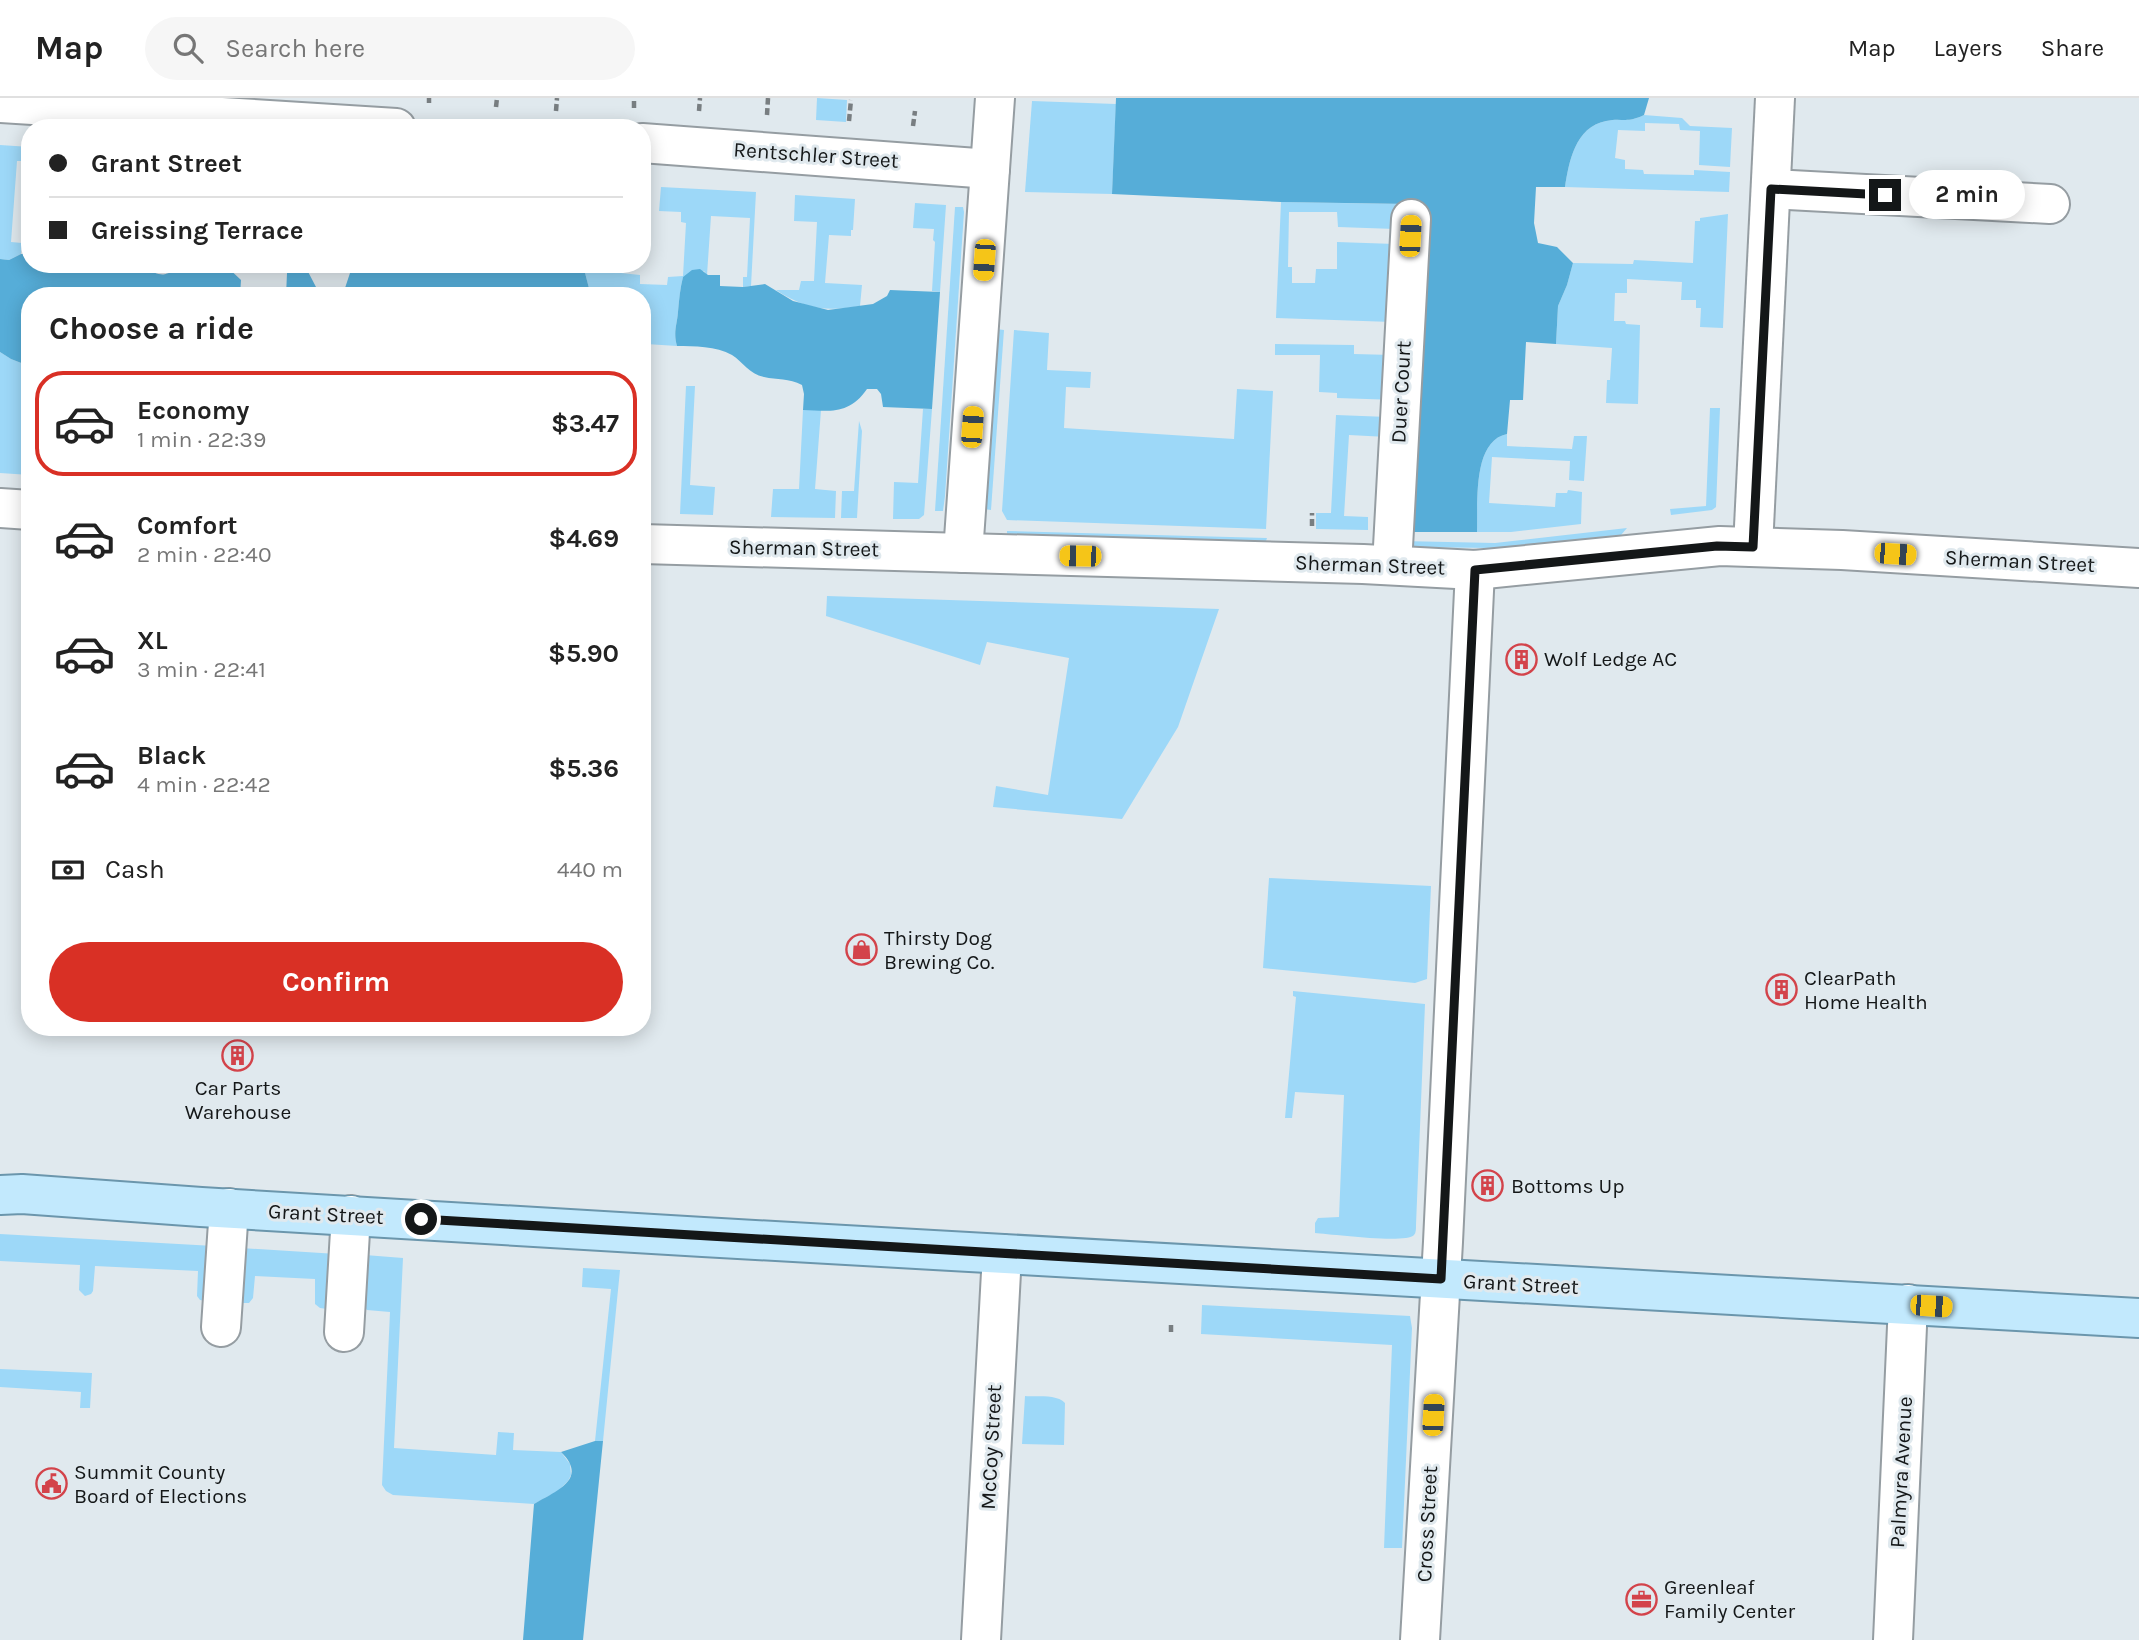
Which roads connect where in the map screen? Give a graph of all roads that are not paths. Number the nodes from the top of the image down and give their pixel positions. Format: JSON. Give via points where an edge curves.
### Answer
{"nodes":[{"id":1,"x":995,"y":98,"type":"edge"},
{"id":2,"x":1775,"y":98,"type":"edge"},
{"id":3,"x":0,"y":103,"type":"edge"},
{"id":4,"x":254,"y":119,"type":"edge"},
{"id":5,"x":651,"y":145,"type":"edge"},
{"id":6,"x":990,"y":169,"type":"junction"},
{"id":7,"x":1771,"y":189,"type":"junction"},
{"id":8,"x":2050,"y":204,"type":"dead end"},
{"id":9,"x":1411,"y":219,"type":"dead end"},
{"id":10,"x":0,"y":508,"type":"edge"},
{"id":11,"x":21,"y":509,"type":"edge"},
{"id":12,"x":651,"y":544,"type":"edge"},
{"id":13,"x":1753,"y":547,"type":"junction"},
{"id":14,"x":963,"y":552,"type":"junction"},
{"id":15,"x":1392,"y":565,"type":"junction"},
{"id":16,"x":2139,"y":568,"type":"edge"},
{"id":17,"x":1475,"y":570,"type":"junction"},
{"id":18,"x":7,"y":1192,"type":"edge"},
{"id":19,"x":229,"y":1208,"type":"junction"},
{"id":20,"x":351,"y":1215,"type":"junction"},
{"id":21,"x":1002,"y":1254,"type":"junction"},
{"id":22,"x":1441,"y":1279,"type":"junction"},
{"id":23,"x":1908,"y":1304,"type":"junction"},
{"id":24,"x":2139,"y":1318,"type":"edge"},
{"id":25,"x":221,"y":1327,"type":"dead end"},
{"id":26,"x":344,"y":1332,"type":"dead end"},
{"id":27,"x":981,"y":1640,"type":"edge"},
{"id":28,"x":1420,"y":1640,"type":"edge"},
{"id":29,"x":1893,"y":1640,"type":"edge"}],
"edges":[{"from":1,"to":6,"type":"street"},
{"from":2,"to":7,"type":"street"},
{"from":3,"to":4,"type":"street"},
{"from":5,"to":6,"type":"street","name":"Rentschler Street"},
{"from":6,"to":14,"type":"street"},
{"from":7,"to":8,"type":"street"},
{"from":7,"to":13,"type":"street"},
{"from":9,"to":15,"type":"street","name":"Duer Court"},
{"from":10,"to":11,"type":"street"},
{"from":12,"to":14,"type":"street","name":"Sherman Street"},
{"from":13,"to":16,"type":"street","name":"Sherman Street"},
{"from":13,"to":17,"type":"street","name":"Sherman Street","via":[[1717,546]]},
{"from":14,"to":15,"type":"street","name":"Sherman Street"},
{"from":15,"to":17,"type":"street","name":"Sherman Street"},
{"from":17,"to":22,"type":"street","name":"Cross Street"},
{"from":18,"to":19,"type":"main road","name":"Grant Street"},
{"from":19,"to":20,"type":"main road","name":"Grant Street"},
{"from":19,"to":25,"type":"street"},
{"from":20,"to":21,"type":"main road","name":"Grant Street"},
{"from":20,"to":26,"type":"street"},
{"from":21,"to":22,"type":"main road","name":"Grant Street"},
{"from":21,"to":27,"type":"street","name":"McCoy Street"},
{"from":22,"to":23,"type":"main road","name":"Grant Street"},
{"from":22,"to":28,"type":"street","name":"Cross Street"},
{"from":23,"to":24,"type":"main road","name":"Grant Street"},
{"from":23,"to":29,"type":"street","name":"Palmyra Avenue"}]}
